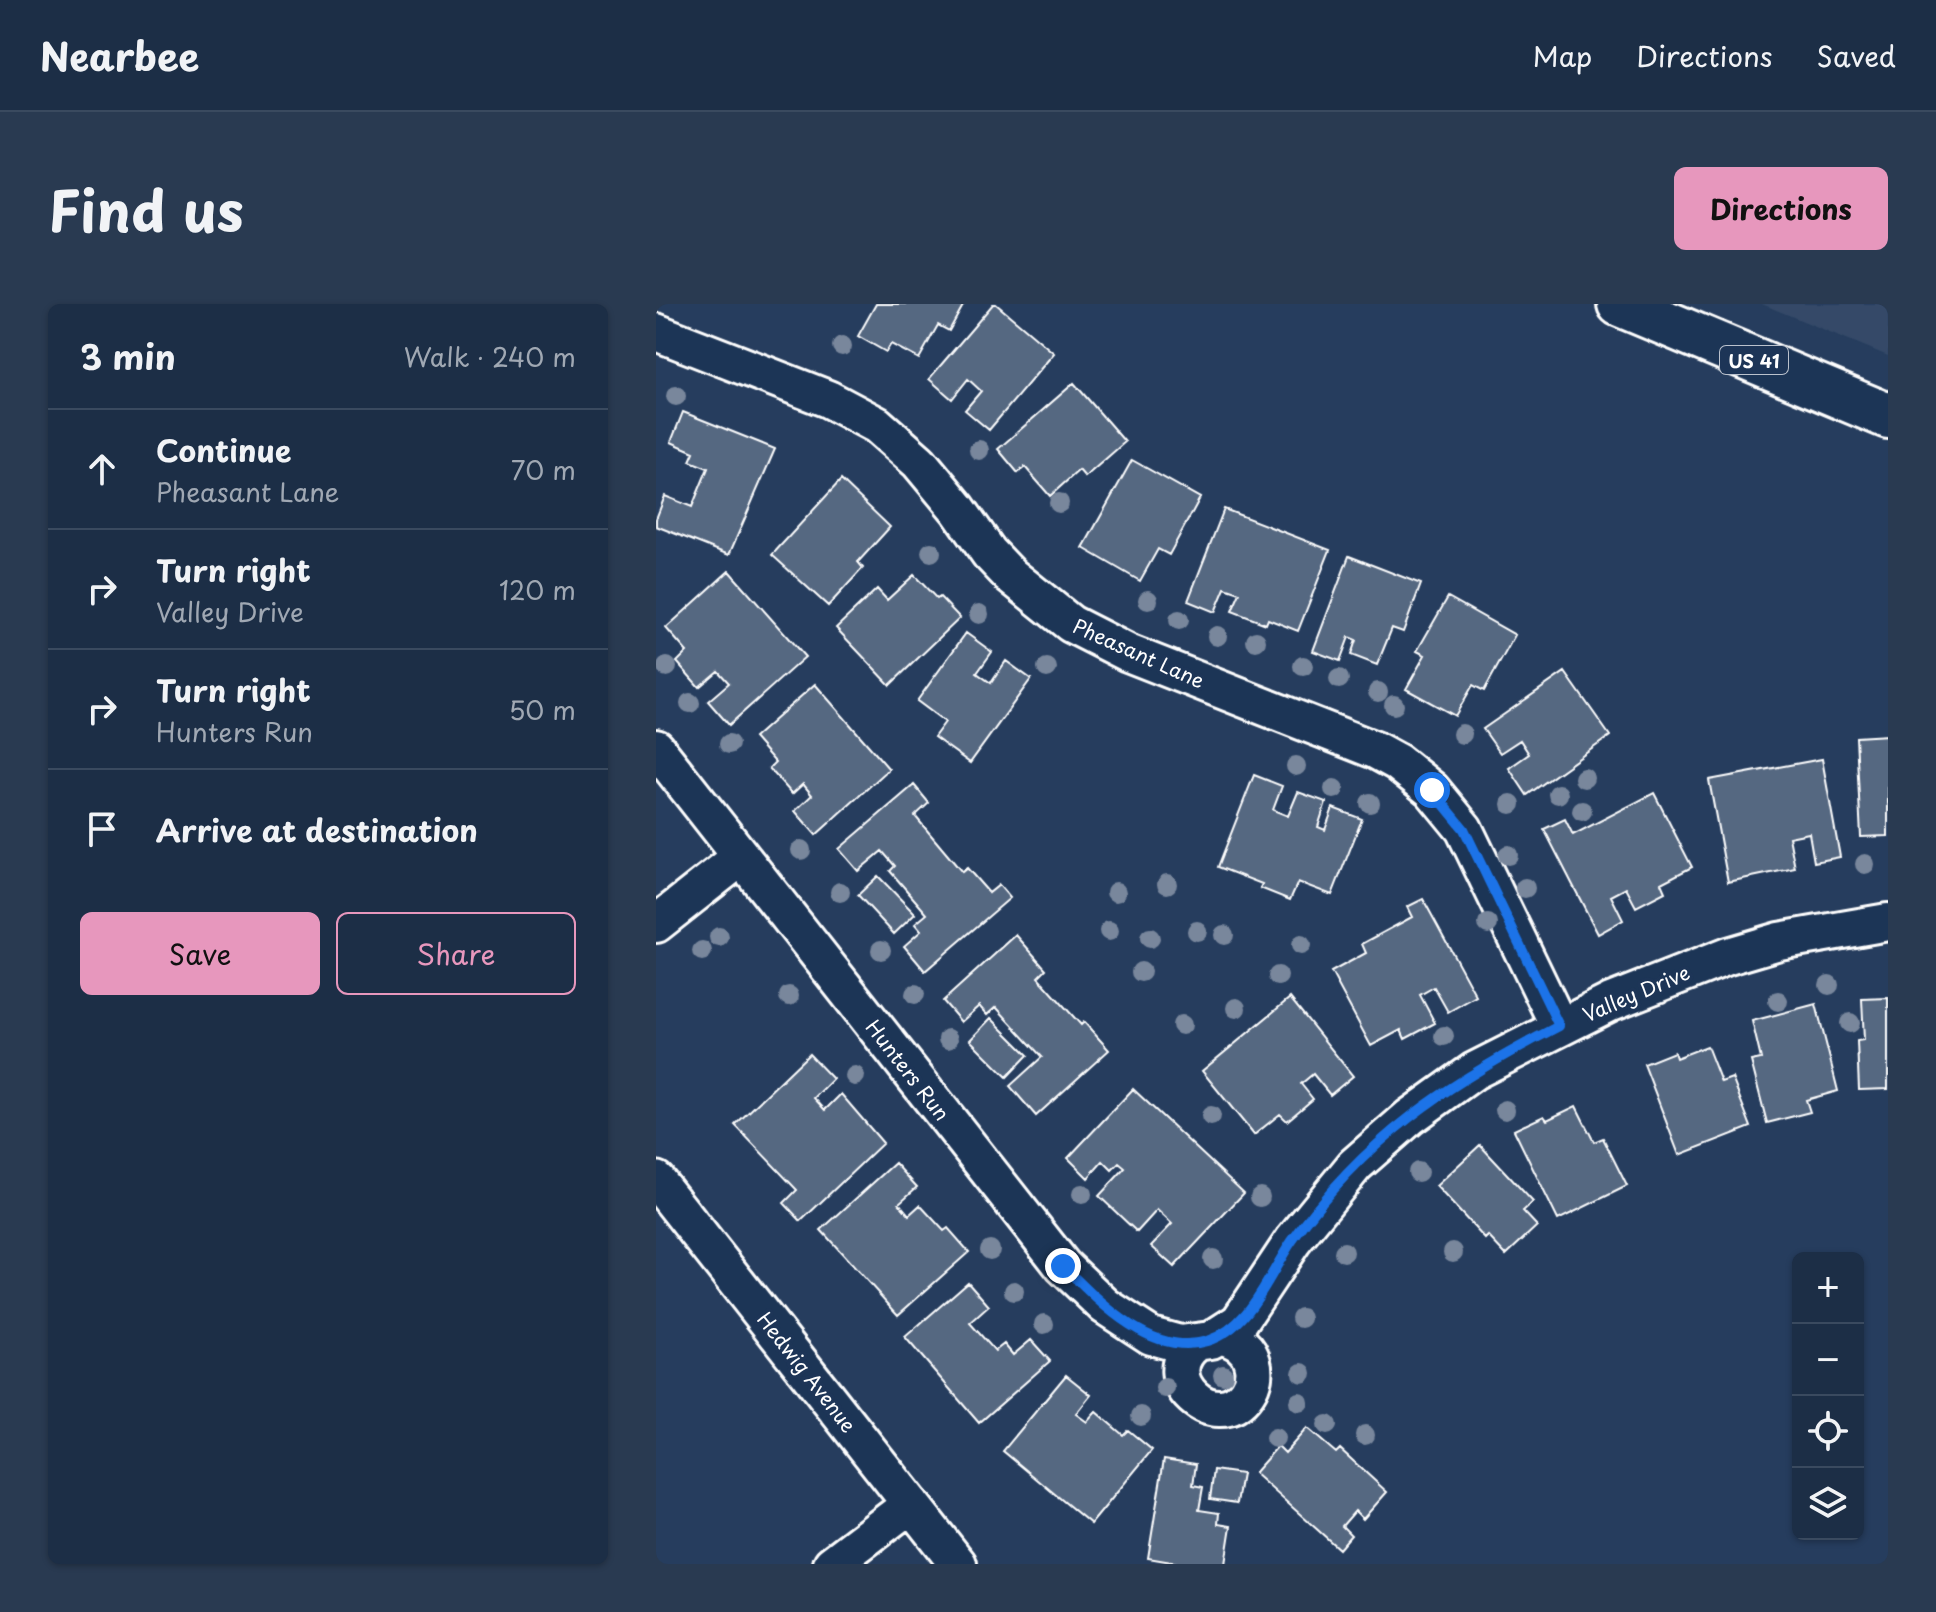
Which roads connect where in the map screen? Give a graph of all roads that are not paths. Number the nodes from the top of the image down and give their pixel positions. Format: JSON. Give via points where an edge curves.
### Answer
{"nodes":[{"id":1,"x":1620,"y":304,"type":"edge"},
{"id":2,"x":656,"y":332,"type":"edge"},
{"id":3,"x":1888,"y":416,"type":"edge"},
{"id":4,"x":656,"y":748,"type":"edge"},
{"id":5,"x":741,"y":857,"type":"junction"},
{"id":6,"x":1888,"y":922,"type":"edge"},
{"id":7,"x":656,"y":924,"type":"edge"},
{"id":8,"x":1559,"y":1026,"type":"junction"},
{"id":9,"x":656,"y":1180,"type":"edge"},
{"id":10,"x":1208,"y":1339,"type":"joint"},
{"id":11,"x":911,"y":1504,"type":"junction"},
{"id":12,"x":832,"y":1564,"type":"edge"},
{"id":13,"x":958,"y":1564,"type":"edge"}],
"edges":[{"from":1,"to":3,"type":"highway","number":"US 41"},
{"from":2,"to":8,"type":"street","name":"Pheasant Lane","via":[[828,399],[877,425],[919,462],[1010,575],[1071,624],[1128,653],[1364,745],[1414,775],[1464,829]]},
{"from":4,"to":5,"type":"street","name":"Hunters Run"},
{"from":5,"to":7,"type":"street"},
{"from":5,"to":10,"type":"street","name":"Hunters Run","via":[[1063,1266],[1105,1306],[1151,1336],[1170,1342]]},
{"from":6,"to":8,"type":"street","name":"Valley Drive","via":[[1752,949],[1635,991]]},
{"from":8,"to":10,"type":"street","name":"Valley Drive","via":[[1474,1071],[1380,1141],[1311,1216],[1239,1322]]},
{"from":9,"to":11,"type":"street","name":"Hedwig Avenue"},
{"from":11,"to":12,"type":"street"},
{"from":11,"to":13,"type":"street","name":"Hedwig Avenue"}]}
